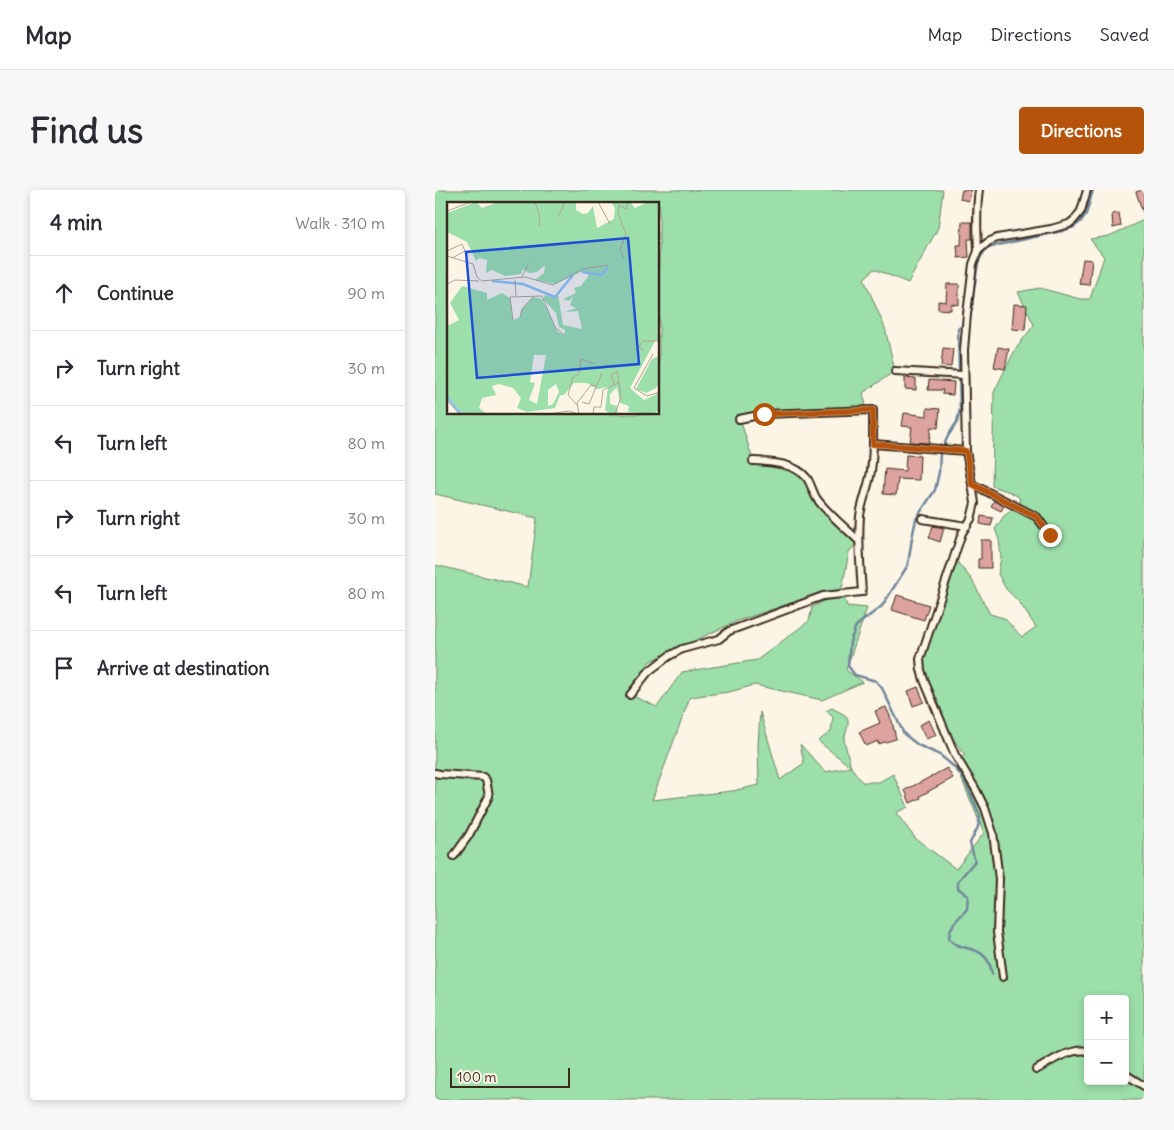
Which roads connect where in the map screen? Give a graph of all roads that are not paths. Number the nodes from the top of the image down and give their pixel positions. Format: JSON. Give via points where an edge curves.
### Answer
{"nodes":[{"id":1,"x":979,"y":190,"type":"edge"},
{"id":2,"x":1087,"y":190,"type":"edge"},
{"id":3,"x":978,"y":251,"type":"junction"},
{"id":4,"x":895,"y":371,"type":"dead end"},
{"id":5,"x":965,"y":375,"type":"junction"},
{"id":6,"x":739,"y":419,"type":"dead end"},
{"id":7,"x":873,"y":444,"type":"junction"},
{"id":8,"x":966,"y":451,"type":"junction"},
{"id":9,"x":753,"y":460,"type":"dead end"},
{"id":10,"x":972,"y":484,"type":"junction"},
{"id":11,"x":923,"y":519,"type":"dead end"},
{"id":12,"x":967,"y":526,"type":"junction"},
{"id":13,"x":1050,"y":535,"type":"dead end"},
{"id":14,"x":859,"y":541,"type":"junction"},
{"id":15,"x":630,"y":695,"type":"dead end"},
{"id":16,"x":435,"y":773,"type":"edge"},
{"id":17,"x":454,"y":856,"type":"dead end"},
{"id":18,"x":1003,"y":977,"type":"dead end"},
{"id":19,"x":1084,"y":1050,"type":"edge"},
{"id":20,"x":1036,"y":1070,"type":"dead end"},
{"id":21,"x":1129,"y":1077,"type":"edge"},
{"id":22,"x":1144,"y":1086,"type":"edge"}],
"edges":[{"from":1,"to":3,"type":"street"},
{"from":2,"to":3,"type":"street","via":[[1081,210],[1069,224],[997,238]]},
{"from":3,"to":5,"type":"street","via":[[973,264],[967,314]]},
{"from":4,"to":5,"type":"street"},
{"from":5,"to":8,"type":"street"},
{"from":6,"to":7,"type":"street","via":[[764,414],[873,410]]},
{"from":7,"to":8,"type":"street"},
{"from":7,"to":14,"type":"street","via":[[871,473],[860,514]]},
{"from":8,"to":10,"type":"street"},
{"from":9,"to":14,"type":"street","via":[[801,472],[817,498]]},
{"from":10,"to":12,"type":"street","via":[[975,504]]},
{"from":10,"to":13,"type":"street","via":[[1037,517]]},
{"from":11,"to":12,"type":"street"},
{"from":12,"to":18,"type":"street","via":[[920,660],[921,670],[955,755],[985,808],[993,833],[999,879],[997,932]]},
{"from":14,"to":15,"type":"street","via":[[862,592],[823,596],[729,631],[719,640],[682,649],[649,671]]},
{"from":16,"to":17,"type":"street","via":[[483,776],[487,780],[489,796]]},
{"from":19,"to":20,"type":"street","via":[[1069,1052]]},
{"from":21,"to":22,"type":"street"}]}
